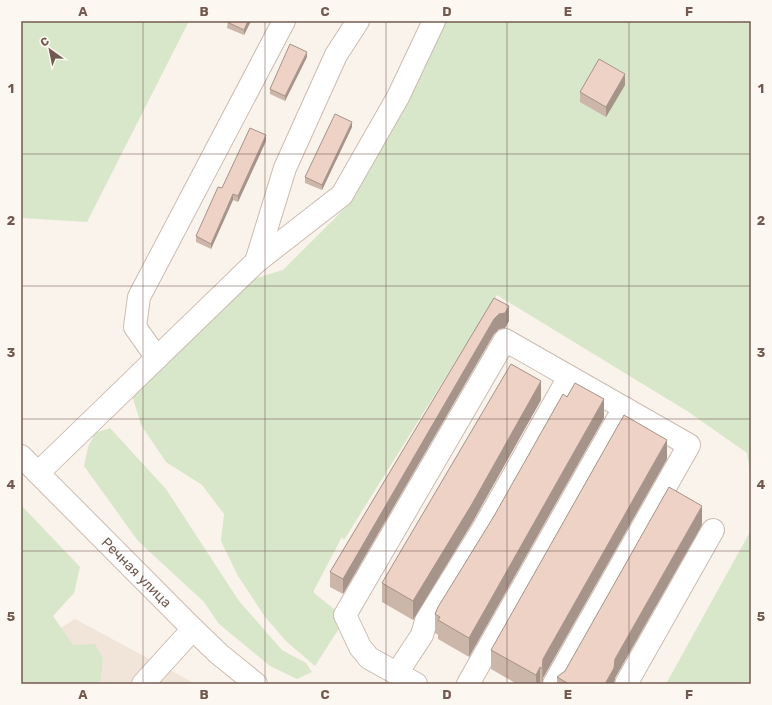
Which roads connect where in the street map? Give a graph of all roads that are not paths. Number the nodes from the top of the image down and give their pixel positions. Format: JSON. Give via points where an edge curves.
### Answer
{"nodes":[{"id":1,"x":284,"y":21,"type":"edge"},
{"id":2,"x":358,"y":21,"type":"edge"},
{"id":3,"x":434,"y":21,"type":"edge"},
{"id":4,"x":256,"y":262,"type":"junction"},
{"id":5,"x":157,"y":358,"type":"junction"},
{"id":6,"x":569,"y":377,"type":"junction"},
{"id":7,"x":624,"y":408,"type":"junction"},
{"id":8,"x":21,"y":456,"type":"edge"},
{"id":9,"x":38,"y":473,"type":"junction"},
{"id":10,"x":713,"y":530,"type":"dead end"},
{"id":11,"x":193,"y":629,"type":"junction"},
{"id":12,"x":397,"y":673,"type":"junction"},
{"id":13,"x":143,"y":684,"type":"edge"},
{"id":14,"x":256,"y":684,"type":"edge"},
{"id":15,"x":416,"y":684,"type":"edge"},
{"id":16,"x":468,"y":684,"type":"edge"},
{"id":17,"x":554,"y":684,"type":"edge"},
{"id":18,"x":626,"y":684,"type":"edge"}],
"edges":[{"from":1,"to":5,"type":"street","via":[[139,297],[135,328]]},
{"from":2,"to":4,"type":"street","via":[[336,55],[285,168]]},
{"from":3,"to":4,"type":"street","via":[[398,97],[342,195]]},
{"from":4,"to":5,"type":"street"},
{"from":5,"to":9,"type":"street"},
{"from":6,"to":7,"type":"street"},
{"from":6,"to":12,"type":"street","via":[[483,529],[426,621],[422,635]]},
{"from":6,"to":12,"type":"street","via":[[505,340],[345,614],[360,646],[369,658]]},
{"from":7,"to":16,"type":"street"},
{"from":7,"to":17,"type":"street","via":[[689,445]]},
{"from":8,"to":9,"type":"street","name":"Речная улица"},
{"from":9,"to":11,"type":"street","name":"Речная улица"},
{"from":10,"to":18,"type":"street"},
{"from":11,"to":13,"type":"street"},
{"from":11,"to":14,"type":"street","name":"Речная улица"},
{"from":12,"to":15,"type":"street"}]}
